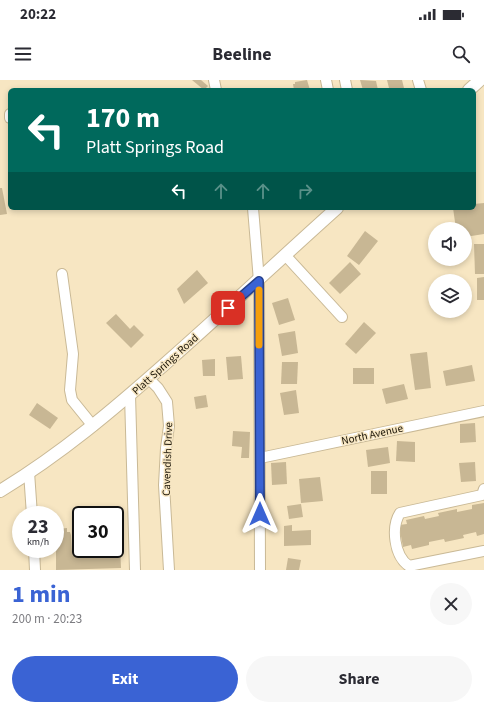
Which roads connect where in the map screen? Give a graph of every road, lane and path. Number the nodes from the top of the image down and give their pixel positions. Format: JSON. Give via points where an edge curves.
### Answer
{"nodes":[{"id":1,"x":480,"y":80,"type":"edge"},
{"id":2,"x":471,"y":88,"type":"edge"},
{"id":3,"x":253,"y":210,"type":"edge"},
{"id":4,"x":335,"y":210,"type":"edge"},
{"id":5,"x":286,"y":256,"type":"junction"},
{"id":6,"x":62,"y":274,"type":"dead end"},
{"id":7,"x":259,"y":281,"type":"junction"},
{"id":8,"x":342,"y":317,"type":"dead end"},
{"id":9,"x":149,"y":379,"type":"junction"},
{"id":10,"x":130,"y":396,"type":"junction"},
{"id":11,"x":484,"y":411,"type":"edge"},
{"id":12,"x":93,"y":426,"type":"junction"},
{"id":13,"x":260,"y":458,"type":"junction"},
{"id":14,"x":29,"y":472,"type":"junction"},
{"id":15,"x":484,"y":489,"type":"edge"},
{"id":16,"x":0,"y":491,"type":"edge"},
{"id":17,"x":31,"y":506,"type":"edge"},
{"id":18,"x":484,"y":551,"type":"edge"},
{"id":19,"x":34,"y":558,"type":"edge"},
{"id":20,"x":35,"y":570,"type":"edge"},
{"id":21,"x":135,"y":570,"type":"edge"},
{"id":22,"x":168,"y":570,"type":"edge"},
{"id":23,"x":260,"y":570,"type":"edge"}],
"edges":[{"from":1,"to":2,"type":"main road"},
{"from":3,"to":7,"type":"street"},
{"from":4,"to":5,"type":"main road","name":"Platt Springs Road"},
{"from":5,"to":7,"type":"main road","name":"Platt Springs Road"},
{"from":5,"to":8,"type":"street"},
{"from":6,"to":12,"type":"street","via":[[73,354],[70,390],[72,400]]},
{"from":7,"to":9,"type":"main road","name":"Platt Springs Road"},
{"from":7,"to":13,"type":"street"},
{"from":9,"to":10,"type":"main road","name":"Platt Springs Road"},
{"from":9,"to":22,"type":"street","name":"Cavendish Drive","via":[[167,402],[169,420],[164,485]]},
{"from":10,"to":12,"type":"main road","name":"Platt Springs Road"},
{"from":10,"to":21,"type":"street"},
{"from":11,"to":13,"type":"street","name":"North Avenue"},
{"from":12,"to":14,"type":"main road","name":"Platt Springs Road"},
{"from":13,"to":23,"type":"street"},
{"from":14,"to":16,"type":"main road","name":"Platt Springs Road"},
{"from":14,"to":17,"type":"street"},
{"from":15,"to":18,"type":"street","via":[[482,495],[400,513],[396,520],[396,534],[400,555],[409,566]]},
{"from":19,"to":20,"type":"street"}]}
